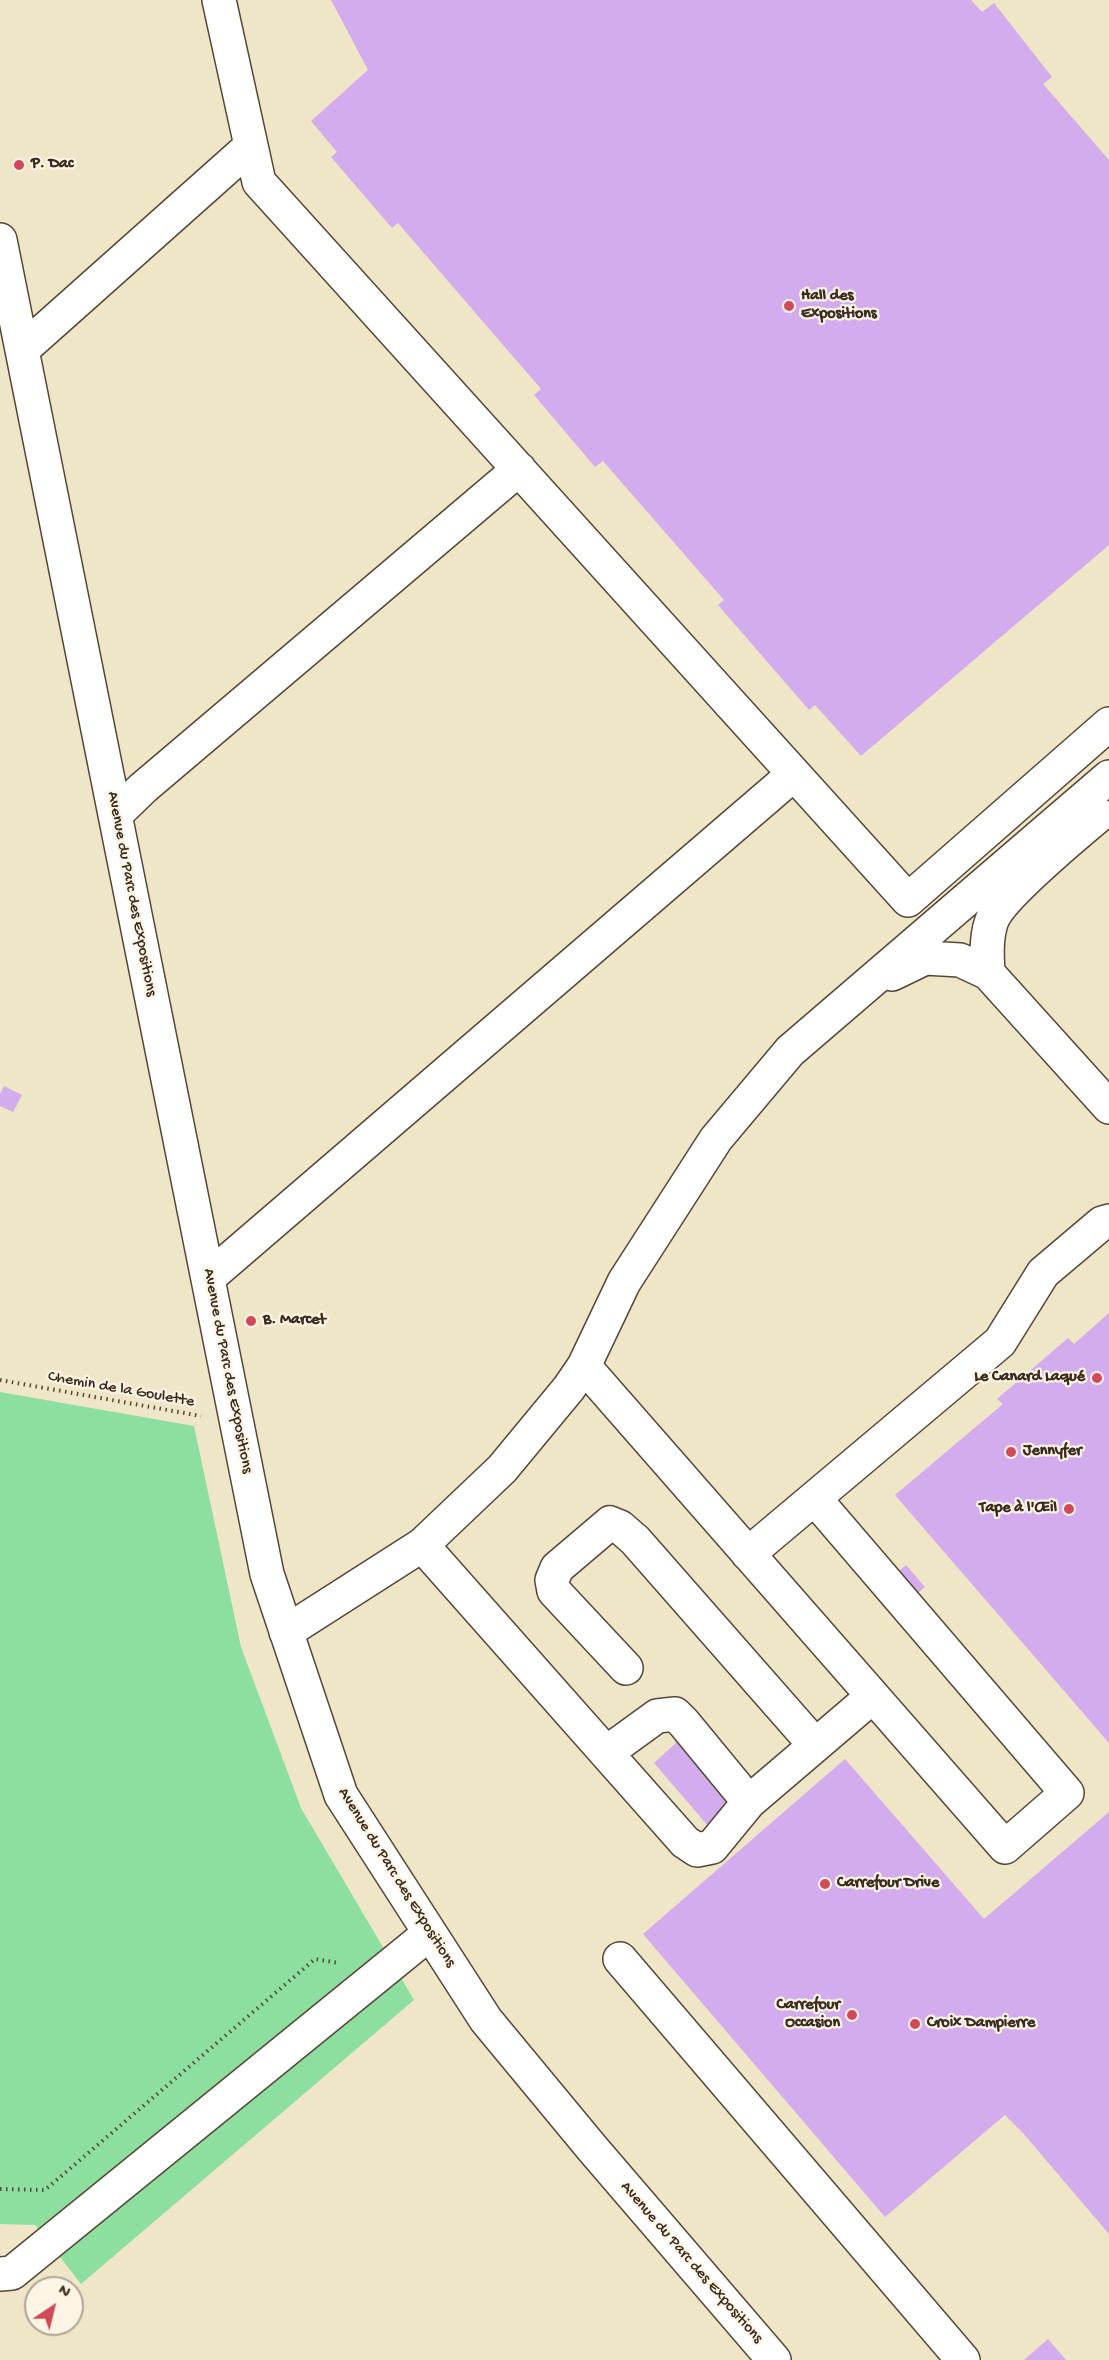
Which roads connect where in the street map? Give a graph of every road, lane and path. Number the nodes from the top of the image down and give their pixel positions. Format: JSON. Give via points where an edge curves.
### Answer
{"nodes":[{"id":1,"x":219,"y":0,"type":"edge"},
{"id":2,"x":251,"y":146,"type":"junction"},
{"id":3,"x":0,"y":240,"type":"edge"},
{"id":4,"x":22,"y":350,"type":"junction"},
{"id":5,"x":519,"y":470,"type":"junction"},
{"id":6,"x":1109,"y":724,"type":"edge"},
{"id":7,"x":794,"y":774,"type":"junction"},
{"id":8,"x":1109,"y":777,"type":"edge"},
{"id":9,"x":1109,"y":807,"type":"edge"},
{"id":10,"x":115,"y":815,"type":"junction"},
{"id":11,"x":988,"y":973,"type":"junction"},
{"id":12,"x":864,"y":988,"type":"junction"},
{"id":13,"x":1109,"y":1107,"type":"edge"},
{"id":14,"x":1109,"y":1221,"type":"edge"},
{"id":15,"x":208,"y":1278,"type":"junction"},
{"id":16,"x":584,"y":1366,"type":"junction"},
{"id":17,"x":0,"y":1380,"type":"edge"},
{"id":18,"x":237,"y":1423,"type":"junction"},
{"id":19,"x":815,"y":1498,"type":"junction"},
{"id":20,"x":422,"y":1545,"type":"junction"},
{"id":21,"x":748,"y":1554,"type":"junction"},
{"id":22,"x":286,"y":1632,"type":"junction"},
{"id":23,"x":626,"y":1668,"type":"dead end"},
{"id":24,"x":872,"y":1697,"type":"junction"},
{"id":25,"x":815,"y":1745,"type":"junction"},
{"id":26,"x":606,"y":1753,"type":"junction"},
{"id":27,"x":749,"y":1802,"type":"junction"},
{"id":28,"x":430,"y":1933,"type":"junction"},
{"id":29,"x":620,"y":1959,"type":"dead end"},
{"id":30,"x":341,"y":1963,"type":"dead end"},
{"id":31,"x":0,"y":2188,"type":"edge"},
{"id":32,"x":0,"y":2274,"type":"edge"},
{"id":33,"x":774,"y":2360,"type":"edge"},
{"id":34,"x":963,"y":2360,"type":"edge"}],
"edges":[{"from":1,"to":2,"type":"street"},
{"from":2,"to":4,"type":"street"},
{"from":2,"to":5,"type":"street","via":[[259,182]]},
{"from":3,"to":4,"type":"street","name":"Avenue du Parc des Expositions"},
{"from":4,"to":10,"type":"street","name":"Avenue du Parc des Expositions"},
{"from":5,"to":7,"type":"street"},
{"from":5,"to":10,"type":"street"},
{"from":6,"to":7,"type":"street","via":[[908,900]]},
{"from":7,"to":15,"type":"street"},
{"from":8,"to":12,"type":"street"},
{"from":9,"to":11,"type":"street","via":[[1010,894],[991,920]]},
{"from":10,"to":15,"type":"street","name":"Avenue du Parc des Expositions"},
{"from":11,"to":12,"type":"street","via":[[960,960],[925,958]]},
{"from":11,"to":13,"type":"street"},
{"from":12,"to":16,"type":"street","via":[[790,1051],[716,1139],[624,1282]]},
{"from":14,"to":19,"type":"street","via":[[1043,1272],[1000,1342]]},
{"from":15,"to":18,"type":"street","name":"Avenue du Parc des Expositions"},
{"from":16,"to":20,"type":"street","via":[[502,1469]]},
{"from":16,"to":21,"type":"street"},
{"from":17,"to":18,"type":"path","name":"Chemin de la Goulette"},
{"from":18,"to":22,"type":"street","name":"Avenue du Parc des Expositions","via":[[267,1574]]},
{"from":19,"to":21,"type":"street"},
{"from":19,"to":24,"type":"street","via":[[1067,1793],[1005,1847]]},
{"from":20,"to":22,"type":"street"},
{"from":20,"to":26,"type":"street"},
{"from":21,"to":24,"type":"street"},
{"from":22,"to":28,"type":"street","name":"Avenue du Parc des Expositions","via":[[341,1796]]},
{"from":23,"to":25,"type":"street","via":[[554,1591],[552,1580],[556,1568],[610,1523],[635,1540]]},
{"from":24,"to":25,"type":"street"},
{"from":25,"to":27,"type":"street"},
{"from":26,"to":27,"type":"street","via":[[657,1716],[675,1714]]},
{"from":26,"to":27,"type":"street","via":[[685,1842],[697,1850],[712,1847]]},
{"from":28,"to":32,"type":"street","via":[[12,2272]]},
{"from":28,"to":33,"type":"street","name":"Avenue du Parc des Expositions","via":[[486,2020]]},
{"from":29,"to":34,"type":"street"},
{"from":30,"to":31,"type":"path","via":[[315,1959],[45,2190]]}]}
